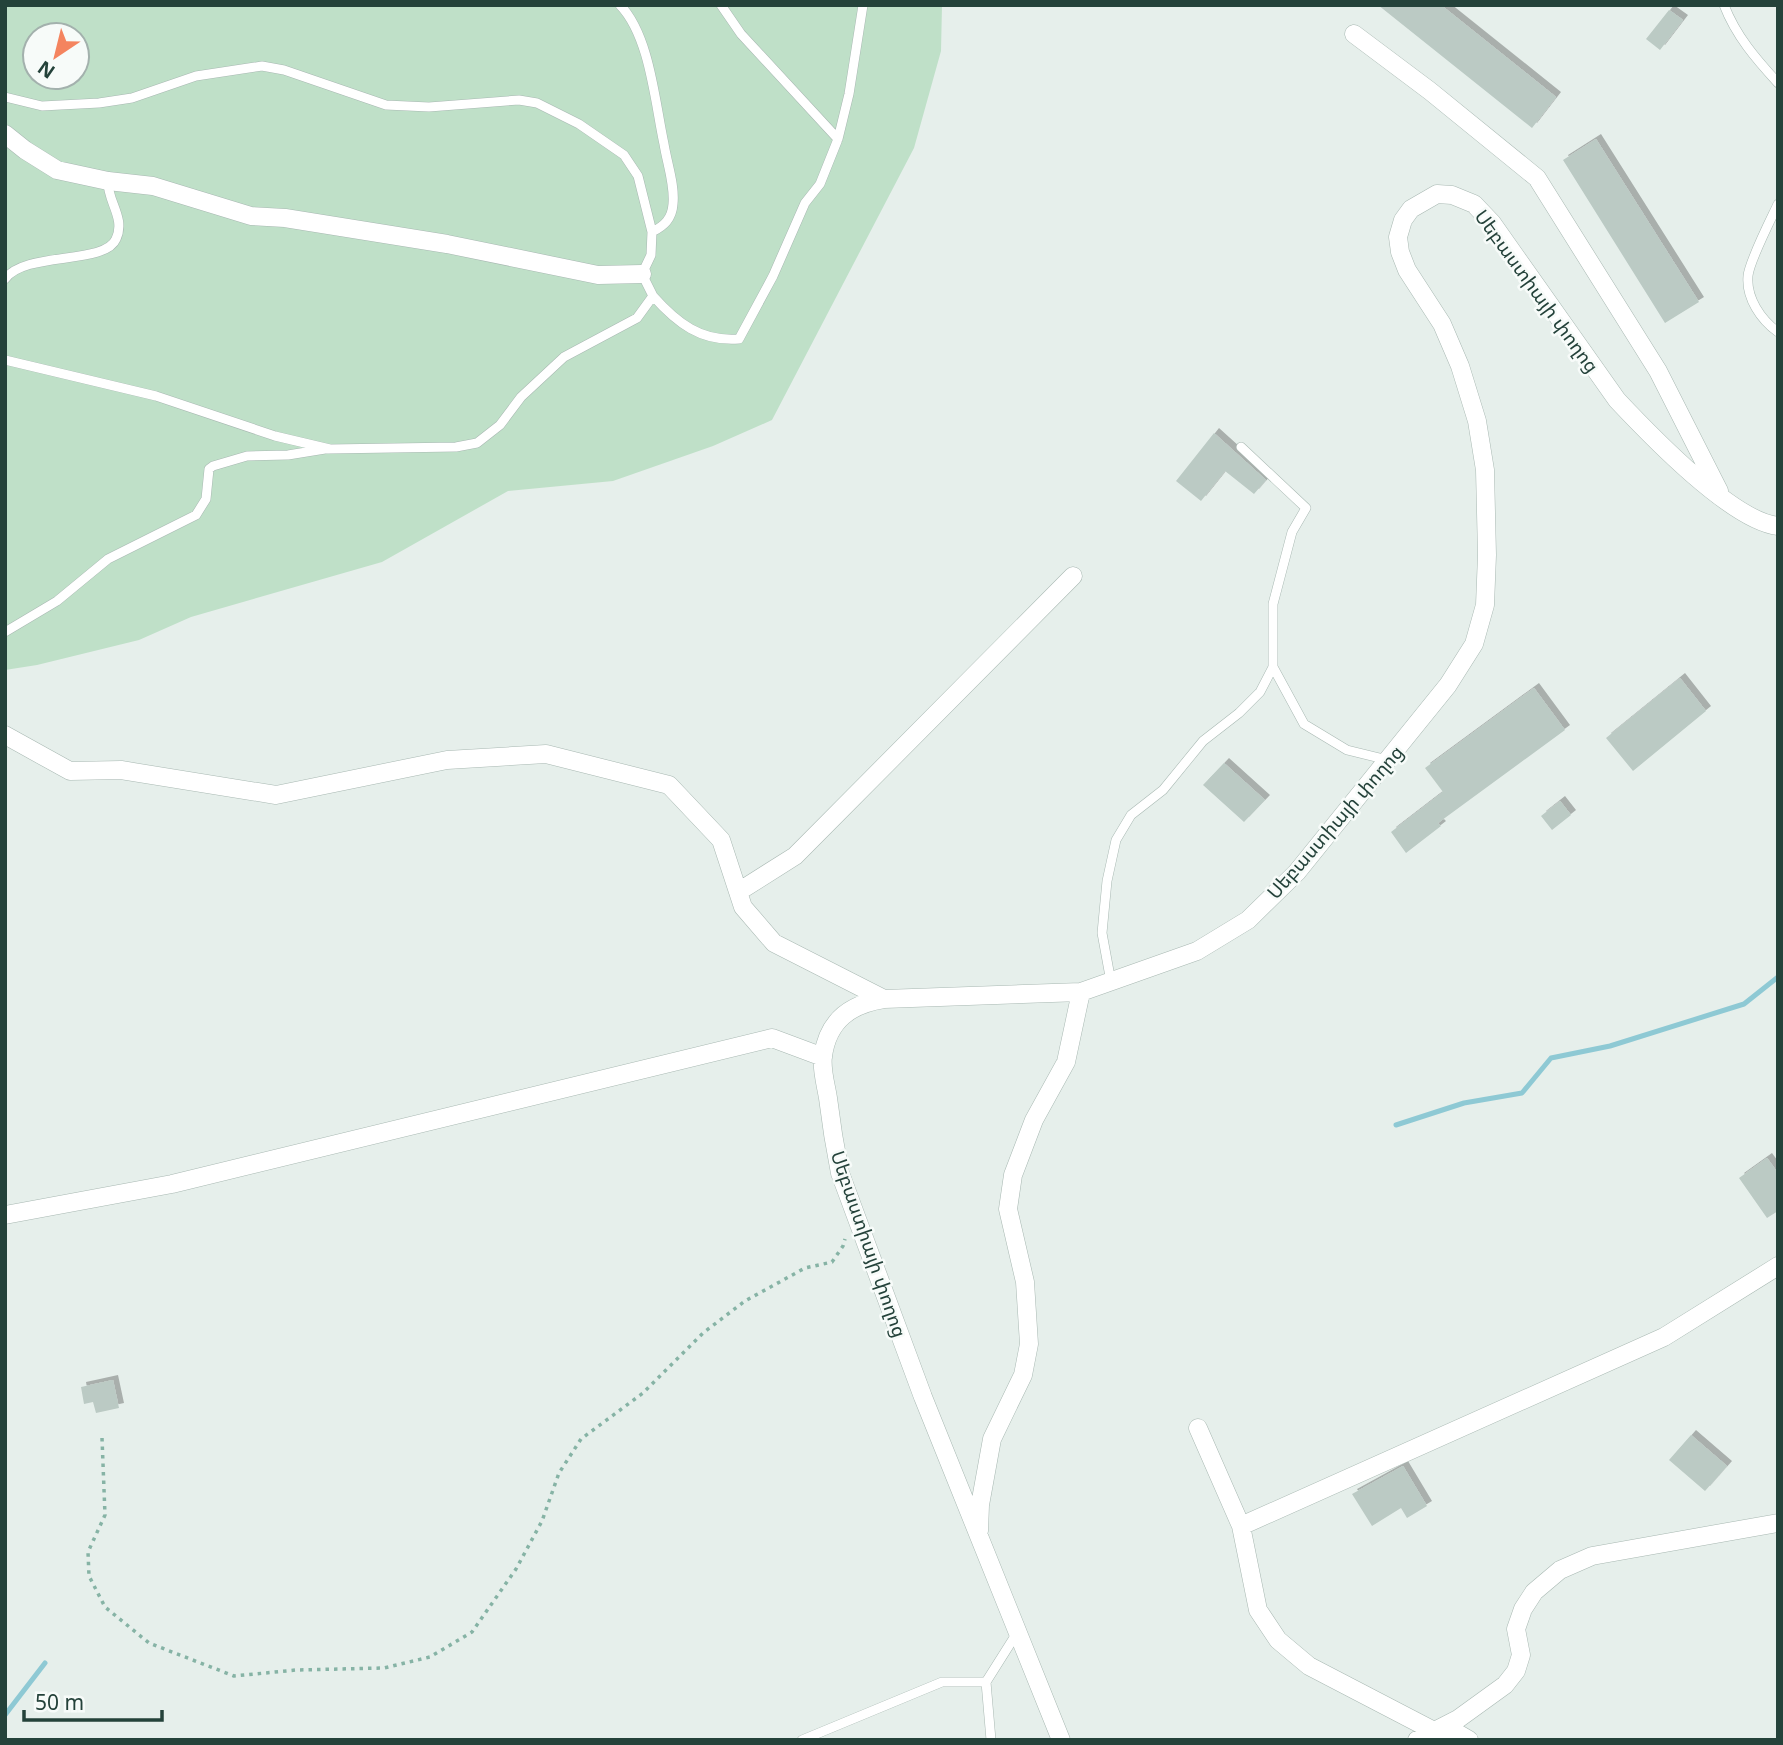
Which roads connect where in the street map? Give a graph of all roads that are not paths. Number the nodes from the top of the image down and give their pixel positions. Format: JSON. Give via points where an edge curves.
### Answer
{"nodes":[{"id":1,"x":620,"y":5,"type":"edge"},
{"id":2,"x":721,"y":5,"type":"edge"},
{"id":3,"x":863,"y":5,"type":"edge"},
{"id":4,"x":1724,"y":5,"type":"edge"},
{"id":5,"x":1354,"y":34,"type":"dead end"},
{"id":6,"x":1778,"y":83,"type":"edge"},
{"id":7,"x":5,"y":97,"type":"edge"},
{"id":8,"x":5,"y":134,"type":"edge"},
{"id":9,"x":838,"y":139,"type":"junction"},
{"id":10,"x":108,"y":181,"type":"junction"},
{"id":11,"x":1778,"y":204,"type":"edge"},
{"id":12,"x":652,"y":232,"type":"junction"},
{"id":13,"x":642,"y":274,"type":"junction"},
{"id":14,"x":5,"y":279,"type":"edge"},
{"id":15,"x":653,"y":296,"type":"junction"},
{"id":16,"x":1778,"y":332,"type":"edge"},
{"id":17,"x":5,"y":360,"type":"edge"},
{"id":18,"x":1241,"y":447,"type":"dead end"},
{"id":19,"x":330,"y":449,"type":"junction"},
{"id":20,"x":1723,"y":497,"type":"junction"},
{"id":21,"x":1778,"y":526,"type":"edge"},
{"id":22,"x":1073,"y":576,"type":"dead end"},
{"id":23,"x":5,"y":632,"type":"edge"},
{"id":24,"x":1273,"y":667,"type":"junction"},
{"id":25,"x":5,"y":735,"type":"edge"},
{"id":26,"x":1390,"y":760,"type":"junction"},
{"id":27,"x":738,"y":892,"type":"junction"},
{"id":28,"x":1111,"y":982,"type":"junction"},
{"id":29,"x":1081,"y":992,"type":"junction"},
{"id":30,"x":884,"y":999,"type":"junction"},
{"id":31,"x":823,"y":1057,"type":"junction"},
{"id":32,"x":5,"y":1215,"type":"edge"},
{"id":33,"x":1778,"y":1266,"type":"edge"},
{"id":34,"x":1198,"y":1428,"type":"dead end"},
{"id":35,"x":1778,"y":1523,"type":"edge"},
{"id":36,"x":1241,"y":1526,"type":"junction"},
{"id":37,"x":978,"y":1538,"type":"junction"},
{"id":38,"x":1017,"y":1633,"type":"junction"},
{"id":39,"x":986,"y":1682,"type":"junction"},
{"id":40,"x":1425,"y":1735,"type":"edge"},
{"id":41,"x":802,"y":1740,"type":"edge"},
{"id":42,"x":991,"y":1740,"type":"edge"},
{"id":43,"x":1061,"y":1740,"type":"edge"},
{"id":44,"x":1469,"y":1740,"type":"edge"}],
"edges":[{"from":1,"to":12,"type":"lane","via":[[647,62],[670,173],[670,217],[665,226]]},
{"from":2,"to":9,"type":"lane","via":[[741,34]]},
{"from":3,"to":9,"type":"lane"},
{"from":4,"to":6,"type":"lane","via":[[1732,26]]},
{"from":5,"to":20,"type":"street","via":[[1537,178],[1658,371]]},
{"from":7,"to":12,"type":"lane","via":[[41,106],[99,103],[132,98],[196,76],[262,65],[386,104],[537,103],[579,124],[624,155],[638,176]]},
{"from":8,"to":10,"type":"street","via":[[57,170]]},
{"from":9,"to":15,"type":"lane","via":[[820,184],[805,203],[774,276],[739,339],[698,333],[673,318]]},
{"from":10,"to":13,"type":"street","via":[[153,186],[251,216],[447,244],[598,275]]},
{"from":10,"to":14,"type":"lane","via":[[120,217],[116,240],[106,250],[23,266]]},
{"from":11,"to":16,"type":"lane","via":[[1748,275],[1751,297],[1764,322]]},
{"from":12,"to":13,"type":"lane","via":[[652,255]]},
{"from":13,"to":15,"type":"lane"},
{"from":15,"to":19,"type":"lane","via":[[637,317],[564,357],[477,443]]},
{"from":17,"to":19,"type":"lane","via":[[156,396],[275,436]]},
{"from":18,"to":24,"type":"lane","via":[[1306,508],[1292,532],[1273,604]]},
{"from":19,"to":23,"type":"lane","via":[[247,456],[214,466],[209,470],[206,499],[196,515],[108,559],[57,601]]},
{"from":20,"to":21,"type":"street","name":"Սեբաստիայի փողոց","via":[[1746,516]]},
{"from":20,"to":26,"type":"street","name":"Սեբաստիայի փողոց","via":[[1617,400],[1492,223],[1474,205],[1452,194],[1437,194],[1410,209],[1398,237],[1399,252],[1443,324],[1477,421],[1485,470],[1487,555],[1485,604],[1474,644]]},
{"from":22,"to":27,"type":"street","via":[[795,856]]},
{"from":24,"to":26,"type":"lane","via":[[1304,724],[1347,750]]},
{"from":24,"to":28,"type":"lane","via":[[1261,692],[1203,741],[1163,790],[1131,814],[1116,840],[1102,933]]},
{"from":25,"to":27,"type":"street","via":[[70,771],[121,770],[276,795],[447,760],[546,754],[669,785],[721,840]]},
{"from":26,"to":28,"type":"street","name":"Սեբաստիայի փողոց","via":[[1297,872],[1248,920],[1197,951]]},
{"from":27,"to":30,"type":"street","via":[[743,907],[774,943]]},
{"from":28,"to":29,"type":"street","name":"Սեբաստիայի փողոց"},
{"from":29,"to":30,"type":"street","name":"Սեբաստիայի փողոց"},
{"from":29,"to":37,"type":"street","via":[[1066,1062],[1034,1120],[1013,1175],[1008,1209],[1026,1282],[1029,1344],[1023,1375],[992,1439]]},
{"from":30,"to":31,"type":"street","name":"Սեբաստիայի փողոց","via":[[864,1002],[843,1014],[830,1031]]},
{"from":31,"to":32,"type":"street","via":[[772,1038],[172,1184]]},
{"from":31,"to":37,"type":"street","name":"Սեբաստիայի փողոց","via":[[840,1173]]},
{"from":33,"to":36,"type":"street","via":[[1664,1337]]},
{"from":34,"to":36,"type":"street"},
{"from":35,"to":40,"type":"street","via":[[1592,1556],[1560,1570],[1522,1609],[1516,1629],[1521,1655],[1505,1685],[1458,1719]]},
{"from":36,"to":40,"type":"street","via":[[1258,1610],[1278,1640],[1309,1666]]},
{"from":37,"to":38,"type":"street","name":"Սեբաստիայի փողոց"},
{"from":38,"to":39,"type":"lane"},
{"from":38,"to":43,"type":"street","name":"Սեբաստիայի փողոց"},
{"from":39,"to":41,"type":"lane","via":[[942,1682]]},
{"from":39,"to":42,"type":"lane"},
{"from":40,"to":44,"type":"street","via":[[1457,1733]]}]}
